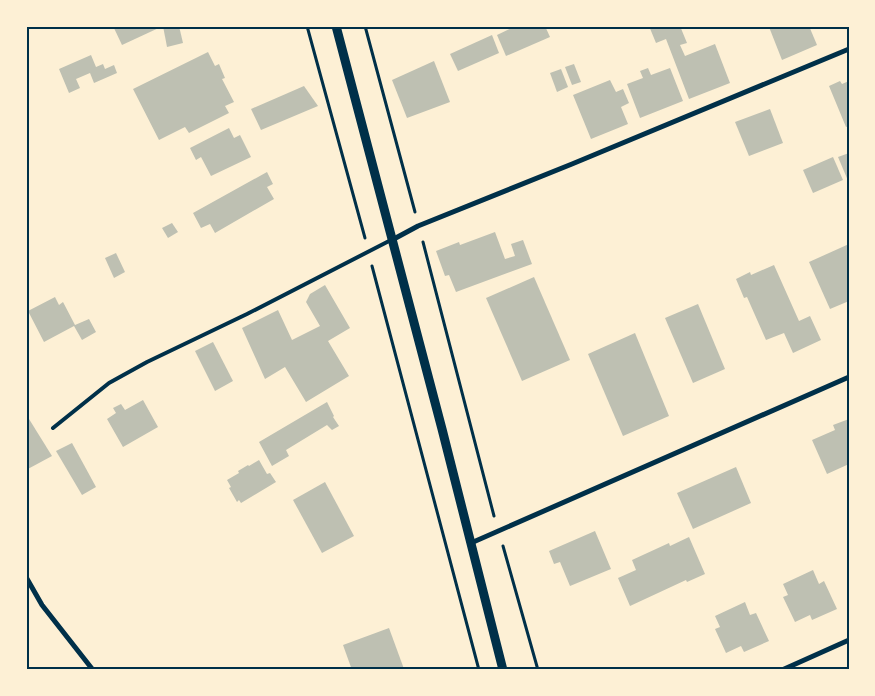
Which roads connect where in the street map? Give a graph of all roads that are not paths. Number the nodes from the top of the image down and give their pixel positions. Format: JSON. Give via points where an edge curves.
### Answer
{"nodes":[{"id":1,"x":336,"y":26,"type":"edge"},
{"id":2,"x":849,"y":49,"type":"edge"},
{"id":3,"x":392,"y":240,"type":"junction"},
{"id":4,"x":849,"y":376,"type":"edge"},
{"id":5,"x":53,"y":428,"type":"dead end"},
{"id":6,"x":471,"y":543,"type":"junction"},
{"id":7,"x":26,"y":577,"type":"edge"},
{"id":8,"x":849,"y":640,"type":"edge"},
{"id":9,"x":93,"y":670,"type":"edge"},
{"id":10,"x":503,"y":670,"type":"edge"},
{"id":11,"x":782,"y":670,"type":"edge"}],
"edges":[{"from":1,"to":3,"type":"street"},
{"from":2,"to":3,"type":"street","via":[[418,226]]},
{"from":3,"to":5,"type":"lane","via":[[109,383]]},
{"from":3,"to":6,"type":"street"},
{"from":4,"to":6,"type":"street"},
{"from":6,"to":10,"type":"street"},
{"from":7,"to":9,"type":"street","via":[[42,605]]},
{"from":8,"to":11,"type":"street"}]}
